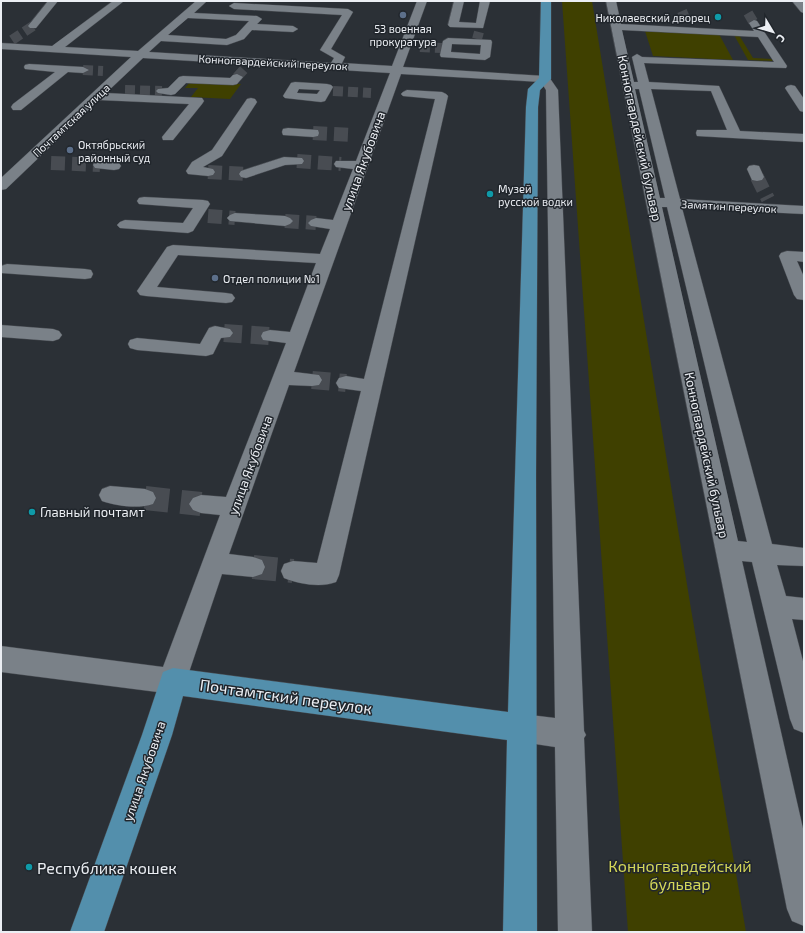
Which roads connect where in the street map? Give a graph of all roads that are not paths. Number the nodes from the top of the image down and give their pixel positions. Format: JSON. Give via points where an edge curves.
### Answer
{"nodes":[{"id":1,"x":54,"y":1,"type":"edge"},
{"id":2,"x":65,"y":1,"type":"edge"},
{"id":3,"x":118,"y":1,"type":"edge"},
{"id":4,"x":202,"y":1,"type":"edge"},
{"id":5,"x":422,"y":1,"type":"edge"},
{"id":6,"x":459,"y":1,"type":"edge"},
{"id":7,"x":485,"y":1,"type":"edge"},
{"id":8,"x":546,"y":1,"type":"edge"},
{"id":9,"x":611,"y":1,"type":"edge"},
{"id":10,"x":234,"y":6,"type":"dead end"},
{"id":11,"x":683,"y":13,"type":"tunnel mouth"},
{"id":12,"x":186,"y":15,"type":"junction"},
{"id":13,"x":41,"y":17,"type":"junction"},
{"id":14,"x":754,"y":23,"type":"tunnel mouth"},
{"id":15,"x":625,"y":24,"type":"junction"},
{"id":16,"x":33,"y":26,"type":"tunnel mouth"},
{"id":17,"x":249,"y":27,"type":"junction"},
{"id":18,"x":292,"y":29,"type":"dead end"},
{"id":19,"x":691,"y":31,"type":"junction"},
{"id":20,"x":726,"y":33,"type":"junction"},
{"id":21,"x":762,"y":34,"type":"junction"},
{"id":22,"x":478,"y":35,"type":"junction"},
{"id":23,"x":159,"y":38,"type":"junction"},
{"id":24,"x":448,"y":38,"type":"junction"},
{"id":25,"x":6,"y":44,"type":"edge"},
{"id":26,"x":406,"y":46,"type":"junction"},
{"id":27,"x":418,"y":46,"type":"tunnel mouth"},
{"id":28,"x":55,"y":49,"type":"junction"},
{"id":29,"x":636,"y":49,"type":"junction"},
{"id":30,"x":141,"y":54,"type":"junction"},
{"id":31,"x":743,"y":64,"type":"junction"},
{"id":32,"x":335,"y":66,"type":"junction"},
{"id":33,"x":29,"y":67,"type":"dead end"},
{"id":34,"x":65,"y":69,"type":"junction"},
{"id":35,"x":83,"y":70,"type":"tunnel mouth"},
{"id":36,"x":397,"y":70,"type":"junction"},
{"id":37,"x":108,"y":71,"type":"tunnel mouth"},
{"id":38,"x":122,"y":72,"type":"junction"},
{"id":39,"x":237,"y":77,"type":"tunnel mouth"},
{"id":40,"x":545,"y":79,"type":"junction"},
{"id":41,"x":637,"y":85,"type":"junction"},
{"id":42,"x":792,"y":88,"type":"dead end"},
{"id":43,"x":125,"y":90,"type":"tunnel mouth"},
{"id":44,"x":101,"y":92,"type":"junction"},
{"id":45,"x":162,"y":92,"type":"tunnel mouth"},
{"id":46,"x":392,"y":94,"type":"junction"},
{"id":47,"x":251,"y":102,"type":"dead end"},
{"id":48,"x":17,"y":107,"type":"dead end"},
{"id":49,"x":804,"y":108,"type":"edge"},
{"id":50,"x":288,"y":132,"type":"dead end"},
{"id":51,"x":313,"y":133,"type":"tunnel mouth"},
{"id":52,"x":702,"y":133,"type":"dead end"},
{"id":53,"x":735,"y":134,"type":"junction"},
{"id":54,"x":168,"y":137,"type":"dead end"},
{"id":55,"x":804,"y":138,"type":"edge"},
{"id":56,"x":27,"y":161,"type":"junction"},
{"id":57,"x":44,"y":162,"type":"tunnel mouth"},
{"id":58,"x":298,"y":162,"type":"tunnel mouth"},
{"id":59,"x":341,"y":164,"type":"tunnel mouth"},
{"id":60,"x":362,"y":165,"type":"junction"},
{"id":61,"x":208,"y":172,"type":"tunnel mouth"},
{"id":62,"x":246,"y":174,"type":"tunnel mouth"},
{"id":63,"x":1,"y":186,"type":"edge"},
{"id":64,"x":144,"y":200,"type":"dead end"},
{"id":65,"x":664,"y":203,"type":"junction"},
{"id":66,"x":804,"y":210,"type":"edge"},
{"id":67,"x":235,"y":218,"type":"tunnel mouth"},
{"id":68,"x":285,"y":221,"type":"tunnel mouth"},
{"id":69,"x":316,"y":223,"type":"tunnel mouth"},
{"id":70,"x":125,"y":225,"type":"dead end"},
{"id":71,"x":339,"y":225,"type":"junction"},
{"id":72,"x":804,"y":257,"type":"edge"},
{"id":73,"x":327,"y":259,"type":"junction"},
{"id":74,"x":7,"y":269,"type":"dead end"},
{"id":75,"x":86,"y":274,"type":"dead end"},
{"id":76,"x":803,"y":295,"type":"dead end"},
{"id":77,"x":226,"y":298,"type":"dead end"},
{"id":78,"x":1,"y":331,"type":"edge"},
{"id":79,"x":224,"y":333,"type":"tunnel mouth"},
{"id":80,"x":53,"y":335,"type":"dead end"},
{"id":81,"x":270,"y":336,"type":"tunnel mouth"},
{"id":82,"x":297,"y":338,"type":"junction"},
{"id":83,"x":137,"y":344,"type":"dead end"},
{"id":84,"x":283,"y":378,"type":"junction"},
{"id":85,"x":312,"y":380,"type":"tunnel mouth"},
{"id":86,"x":346,"y":383,"type":"tunnel mouth"},
{"id":87,"x":372,"y":386,"type":"junction"},
{"id":88,"x":110,"y":494,"type":"dead end"},
{"id":89,"x":145,"y":498,"type":"tunnel mouth"},
{"id":90,"x":201,"y":504,"type":"tunnel mouth"},
{"id":91,"x":235,"y":507,"type":"junction"},
{"id":92,"x":727,"y":550,"type":"junction"},
{"id":93,"x":762,"y":553,"type":"junction"},
{"id":94,"x":802,"y":557,"type":"dead end"},
{"id":95,"x":214,"y":563,"type":"junction"},
{"id":96,"x":252,"y":567,"type":"tunnel mouth"},
{"id":97,"x":293,"y":571,"type":"tunnel mouth"},
{"id":98,"x":776,"y":606,"type":"junction"},
{"id":99,"x":804,"y":609,"type":"edge"},
{"id":100,"x":1,"y":660,"type":"edge"},
{"id":101,"x":173,"y":681,"type":"junction"},
{"id":102,"x":804,"y":717,"type":"edge"},
{"id":103,"x":522,"y":728,"type":"junction"},
{"id":104,"x":570,"y":735,"type":"junction"},
{"id":105,"x":804,"y":909,"type":"edge"},
{"id":106,"x":87,"y":932,"type":"edge"},
{"id":107,"x":520,"y":932,"type":"edge"},
{"id":108,"x":575,"y":932,"type":"edge"}],
"edges":[{"from":1,"to":13,"type":"street"},
{"from":2,"to":13,"type":"street"},
{"from":3,"to":28,"type":"street"},
{"from":4,"to":12,"type":"street","name":"Почтамтская улица"},
{"from":5,"to":26,"type":"street","name":"улица Якубовича"},
{"from":6,"to":24,"type":"street"},
{"from":7,"to":22,"type":"street"},
{"from":8,"to":40,"type":"main road"},
{"from":9,"to":15,"type":"street","name":"Конногвардейский бульвар"},
{"from":10,"to":32,"type":"street","via":[[348,12],[325,50],[340,57]]},
{"from":11,"to":19,"type":"street"},
{"from":12,"to":17,"type":"street","via":[[257,19]]},
{"from":12,"to":23,"type":"street","name":"Почтамтская улица"},
{"from":13,"to":16,"type":"street"},
{"from":14,"to":21,"type":"street"},
{"from":15,"to":19,"type":"street"},
{"from":15,"to":29,"type":"street","name":"Конногвардейский бульвар"},
{"from":15,"to":41,"type":"street","name":"Конногвардейский бульвар"},
{"from":17,"to":18,"type":"street"},
{"from":17,"to":23,"type":"street","via":[[240,37],[227,42]]},
{"from":19,"to":20,"type":"street"},
{"from":20,"to":21,"type":"street"},
{"from":20,"to":31,"type":"street"},
{"from":21,"to":31,"type":"street","via":[[782,66]]},
{"from":22,"to":24,"type":"street"},
{"from":22,"to":24,"type":"street"},
{"from":22,"to":24,"type":"street","via":[[487,42],[485,57],[445,55]]},
{"from":23,"to":30,"type":"street","name":"Почтамтская улица"},
{"from":25,"to":28,"type":"street","name":"Конногвардейский переулок"},
{"from":26,"to":27,"type":"street"},
{"from":26,"to":36,"type":"street","name":"улица Якубовича"},
{"from":28,"to":30,"type":"street","name":"Конногвардейский переулок"},
{"from":29,"to":31,"type":"street"},
{"from":29,"to":41,"type":"street","name":"Конногвардейский бульвар"},
{"from":30,"to":32,"type":"street","name":"Конногвардейский переулок","via":[[249,64]]},
{"from":30,"to":38,"type":"street","name":"Почтамтская улица"},
{"from":32,"to":36,"type":"street","name":"Конногвардейский переулок"},
{"from":33,"to":34,"type":"street"},
{"from":34,"to":35,"type":"street"},
{"from":34,"to":48,"type":"street"},
{"from":36,"to":40,"type":"street","name":"Конногвардейский переулок"},
{"from":36,"to":46,"type":"street","name":"улица Якубовича"},
{"from":37,"to":38,"type":"street"},
{"from":38,"to":44,"type":"street","name":"Почтамтская улица"},
{"from":39,"to":45,"type":"street","via":[[233,82],[183,79],[171,92]]},
{"from":40,"to":103,"type":"main road","via":[[534,89],[532,107]]},
{"from":40,"to":104,"type":"street","via":[[552,90]]},
{"from":41,"to":53,"type":"street","via":[[715,88]]},
{"from":41,"to":65,"type":"street","name":"Конногвардейский бульвар"},
{"from":42,"to":49,"type":"street"},
{"from":43,"to":44,"type":"street"},
{"from":44,"to":54,"type":"street","via":[[198,101]]},
{"from":44,"to":56,"type":"street","name":"Почтамтская улица"},
{"from":46,"to":60,"type":"street","name":"улица Якубовича","via":[[365,136]]},
{"from":46,"to":87,"type":"street","via":[[442,96]]},
{"from":47,"to":61,"type":"street","via":[[217,153],[197,165],[193,171]]},
{"from":50,"to":51,"type":"street"},
{"from":52,"to":53,"type":"street"},
{"from":53,"to":55,"type":"street"},
{"from":56,"to":57,"type":"street"},
{"from":56,"to":63,"type":"street","name":"Почтамтская улица"},
{"from":58,"to":62,"type":"street","via":[[284,161]]},
{"from":59,"to":60,"type":"street"},
{"from":60,"to":71,"type":"street","name":"улица Якубовича"},
{"from":64,"to":70,"type":"street","via":[[203,204],[202,216],[188,228]]},
{"from":65,"to":66,"type":"street","name":"Замятин переулок","via":[[770,204]]},
{"from":65,"to":92,"type":"street","name":"Конногвардейский бульвар"},
{"from":65,"to":93,"type":"street","name":"Конногвардейский бульвар"},
{"from":67,"to":68,"type":"street"},
{"from":69,"to":71,"type":"street"},
{"from":71,"to":73,"type":"street","name":"улица Якубовича"},
{"from":72,"to":76,"type":"street","via":[[787,256]]},
{"from":73,"to":77,"type":"street","via":[[174,250],[146,292]]},
{"from":73,"to":82,"type":"street","name":"улица Якубовича"},
{"from":74,"to":75,"type":"street"},
{"from":78,"to":80,"type":"street"},
{"from":79,"to":83,"type":"street","via":[[215,332],[206,350]]},
{"from":81,"to":82,"type":"street"},
{"from":82,"to":84,"type":"street","name":"улица Якубовича"},
{"from":84,"to":85,"type":"street"},
{"from":84,"to":91,"type":"street","name":"улица Якубовича"},
{"from":86,"to":87,"type":"street"},
{"from":87,"to":97,"type":"street","via":[[327,575]]},
{"from":88,"to":89,"type":"street"},
{"from":90,"to":91,"type":"street"},
{"from":91,"to":95,"type":"street","name":"улица Якубовича"},
{"from":92,"to":93,"type":"street"},
{"from":92,"to":105,"type":"street","name":"Конногвардейский бульвар"},
{"from":93,"to":94,"type":"street"},
{"from":93,"to":98,"type":"street","name":"Конногвардейский бульвар"},
{"from":95,"to":96,"type":"street"},
{"from":95,"to":101,"type":"street","name":"улица Якубовича"},
{"from":98,"to":99,"type":"street"},
{"from":98,"to":102,"type":"street","name":"Конногвардейский бульвар"},
{"from":100,"to":101,"type":"street","name":"Почтамтский переулок"},
{"from":101,"to":103,"type":"main road","name":"Почтамтский переулок"},
{"from":101,"to":106,"type":"main road","name":"улица Якубовича","via":[[157,735]]},
{"from":103,"to":104,"type":"street","name":"Почтамтский переулок"},
{"from":103,"to":107,"type":"main road"},
{"from":104,"to":108,"type":"street"}]}
